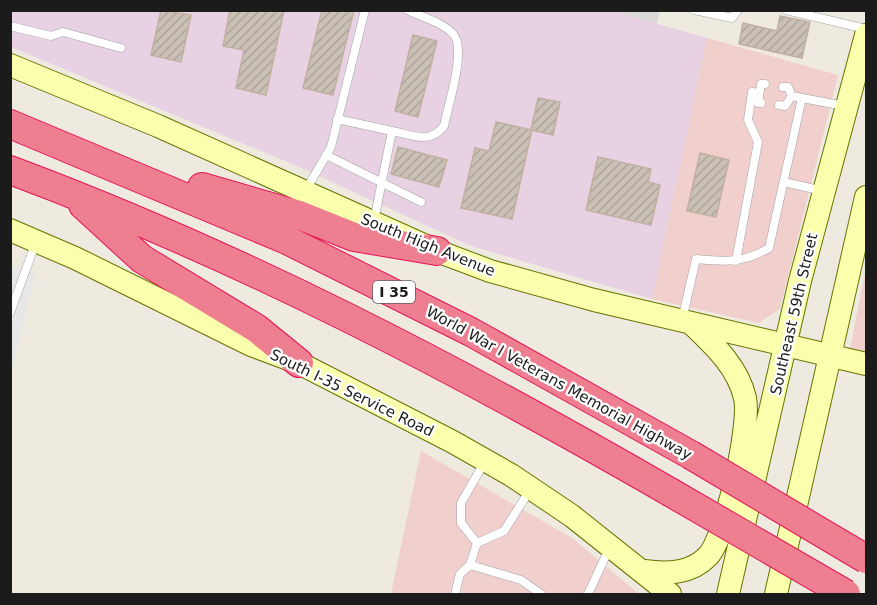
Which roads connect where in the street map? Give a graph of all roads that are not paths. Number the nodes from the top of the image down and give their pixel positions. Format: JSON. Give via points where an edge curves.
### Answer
{"nodes":[{"id":1,"x":364,"y":10,"type":"edge"},
{"id":2,"x":407,"y":10,"type":"edge"},
{"id":3,"x":694,"y":10,"type":"edge"},
{"id":4,"x":738,"y":10,"type":"edge"},
{"id":5,"x":786,"y":10,"type":"edge"},
{"id":6,"x":10,"y":26,"type":"edge"},
{"id":7,"x":867,"y":29,"type":"edge"},
{"id":8,"x":867,"y":35,"type":"edge"},
{"id":9,"x":121,"y":48,"type":"dead end"},
{"id":10,"x":10,"y":65,"type":"edge"},
{"id":11,"x":765,"y":84,"type":"dead end"},
{"id":12,"x":783,"y":87,"type":"dead end"},
{"id":13,"x":758,"y":93,"type":"junction"},
{"id":14,"x":792,"y":96,"type":"junction"},
{"id":15,"x":802,"y":98,"type":"junction"},
{"id":16,"x":761,"y":103,"type":"dead end"},
{"id":17,"x":779,"y":105,"type":"dead end"},
{"id":18,"x":847,"y":107,"type":"junction"},
{"id":19,"x":337,"y":119,"type":"junction"},
{"id":20,"x":10,"y":124,"type":"edge"},
{"id":21,"x":392,"y":131,"type":"junction"},
{"id":22,"x":85,"y":154,"type":"junction"},
{"id":23,"x":326,"y":154,"type":"junction"},
{"id":24,"x":754,"y":163,"type":"junction"},
{"id":25,"x":764,"y":165,"type":"dead end"},
{"id":26,"x":10,"y":170,"type":"edge"},
{"id":27,"x":782,"y":182,"type":"junction"},
{"id":28,"x":382,"y":183,"type":"junction"},
{"id":29,"x":824,"y":191,"type":"junction"},
{"id":30,"x":68,"y":192,"type":"junction"},
{"id":31,"x":305,"y":192,"type":"junction"},
{"id":32,"x":867,"y":197,"type":"edge"},
{"id":33,"x":421,"y":202,"type":"dead end"},
{"id":34,"x":374,"y":223,"type":"junction"},
{"id":35,"x":10,"y":230,"type":"edge"},
{"id":36,"x":37,"y":241,"type":"junction"},
{"id":37,"x":862,"y":241,"type":"edge"},
{"id":38,"x":437,"y":251,"type":"junction"},
{"id":39,"x":736,"y":261,"type":"junction"},
{"id":40,"x":14,"y":294,"type":"edge"},
{"id":41,"x":10,"y":313,"type":"edge"},
{"id":42,"x":686,"y":322,"type":"junction"},
{"id":43,"x":786,"y":346,"type":"junction"},
{"id":44,"x":832,"y":356,"type":"junction"},
{"id":45,"x":299,"y":363,"type":"junction"},
{"id":46,"x":867,"y":364,"type":"edge"},
{"id":47,"x":486,"y":460,"type":"junction"},
{"id":48,"x":531,"y":488,"type":"junction"},
{"id":49,"x":477,"y":543,"type":"junction"},
{"id":50,"x":611,"y":545,"type":"junction"},
{"id":51,"x":867,"y":559,"type":"edge"},
{"id":52,"x":470,"y":565,"type":"junction"},
{"id":53,"x":644,"y":571,"type":"junction"},
{"id":54,"x":455,"y":594,"type":"edge"},
{"id":55,"x":541,"y":594,"type":"edge"},
{"id":56,"x":588,"y":594,"type":"edge"},
{"id":57,"x":670,"y":594,"type":"edge"},
{"id":58,"x":728,"y":594,"type":"edge"},
{"id":59,"x":776,"y":594,"type":"edge"},
{"id":60,"x":846,"y":594,"type":"edge"}],
"edges":[{"from":1,"to":19,"type":"lane"},
{"from":2,"to":21,"type":"lane","via":[[444,27],[456,36],[460,49],[444,126],[428,139]]},
{"from":3,"to":4,"type":"lane","via":[[732,18]]},
{"from":5,"to":7,"type":"lane"},
{"from":6,"to":9,"type":"lane","via":[[51,36],[63,32]]},
{"from":8,"to":18,"type":"main road","name":"Southeast 59th Street"},
{"from":10,"to":31,"type":"main road","name":"South High Avenue"},
{"from":11,"to":13,"type":"lane","via":[[761,84]]},
{"from":12,"to":14,"type":"lane","via":[[788,87]]},
{"from":13,"to":16,"type":"lane"},
{"from":13,"to":24,"type":"lane","via":[[752,92],[748,120],[758,142]]},
{"from":14,"to":15,"type":"lane"},
{"from":14,"to":17,"type":"lane","via":[[785,106]]},
{"from":15,"to":18,"type":"lane"},
{"from":15,"to":27,"type":"lane"},
{"from":18,"to":29,"type":"main road","name":"Southeast 59th Street"},
{"from":19,"to":21,"type":"lane"},
{"from":19,"to":23,"type":"lane"},
{"from":20,"to":22,"type":"highway","name":"World War I Veterans Memorial Highway","number":"I 35"},
{"from":21,"to":28,"type":"lane"},
{"from":22,"to":38,"type":"highway","via":[[299,215],[354,237]]},
{"from":22,"to":51,"type":"highway","name":"World War I Veterans Memorial Highway","number":"I 35","bridge":true,"via":[[287,240],[398,295],[548,374]]},
{"from":23,"to":28,"type":"lane"},
{"from":23,"to":31,"type":"lane"},
{"from":24,"to":25,"type":"lane"},
{"from":24,"to":39,"type":"lane","via":[[756,178]]},
{"from":26,"to":30,"type":"highway","number":"I 35"},
{"from":27,"to":29,"type":"lane"},
{"from":27,"to":39,"type":"lane","via":[[769,248],[749,260]]},
{"from":28,"to":33,"type":"lane"},
{"from":28,"to":34,"type":"lane"},
{"from":29,"to":43,"type":"main road","name":"Southeast 59th Street"},
{"from":30,"to":45,"type":"highway","via":[[142,259],[256,328]]},
{"from":30,"to":60,"type":"highway","number":"I 35","bridge":true,"via":[[214,253],[364,324],[535,414]]},
{"from":31,"to":34,"type":"main road","name":"South High Avenue"},
{"from":32,"to":37,"type":"main road"},
{"from":34,"to":38,"type":"main road","name":"South High Avenue"},
{"from":35,"to":36,"type":"main road","name":"South I-35 Service Road"},
{"from":36,"to":40,"type":"lane"},
{"from":36,"to":45,"type":"main road","name":"South I-35 Service Road","via":[[251,345]]},
{"from":37,"to":44,"type":"main road"},
{"from":38,"to":42,"type":"main road","name":"South High Avenue","via":[[536,285]]},
{"from":39,"to":42,"type":"lane","via":[[696,259]]},
{"from":40,"to":41,"type":"lane"},
{"from":42,"to":43,"type":"main road","name":"South High Avenue"},
{"from":42,"to":53,"type":"main road","via":[[718,349],[740,382],[746,420],[742,447],[718,543],[707,557],[690,568],[669,574]]},
{"from":43,"to":44,"type":"main road","name":"South High Avenue"},
{"from":43,"to":58,"type":"main road","name":"Southeast 59th Street"},
{"from":44,"to":46,"type":"main road","name":"South High Avenue"},
{"from":44,"to":59,"type":"main road"},
{"from":45,"to":47,"type":"main road","name":"South I-35 Service Road"},
{"from":47,"to":48,"type":"main road","name":"South I-35 Service Road"},
{"from":47,"to":49,"type":"lane","via":[[461,503],[461,523]]},
{"from":48,"to":49,"type":"lane","via":[[504,531]]},
{"from":48,"to":50,"type":"main road","name":"South I-35 Service Road"},
{"from":49,"to":52,"type":"lane"},
{"from":50,"to":53,"type":"main road","name":"South I-35 Service Road"},
{"from":50,"to":56,"type":"lane"},
{"from":52,"to":54,"type":"lane","via":[[460,574]]},
{"from":52,"to":55,"type":"lane","via":[[521,580]]},
{"from":53,"to":57,"type":"main road","name":"South I-35 Service Road"}]}
